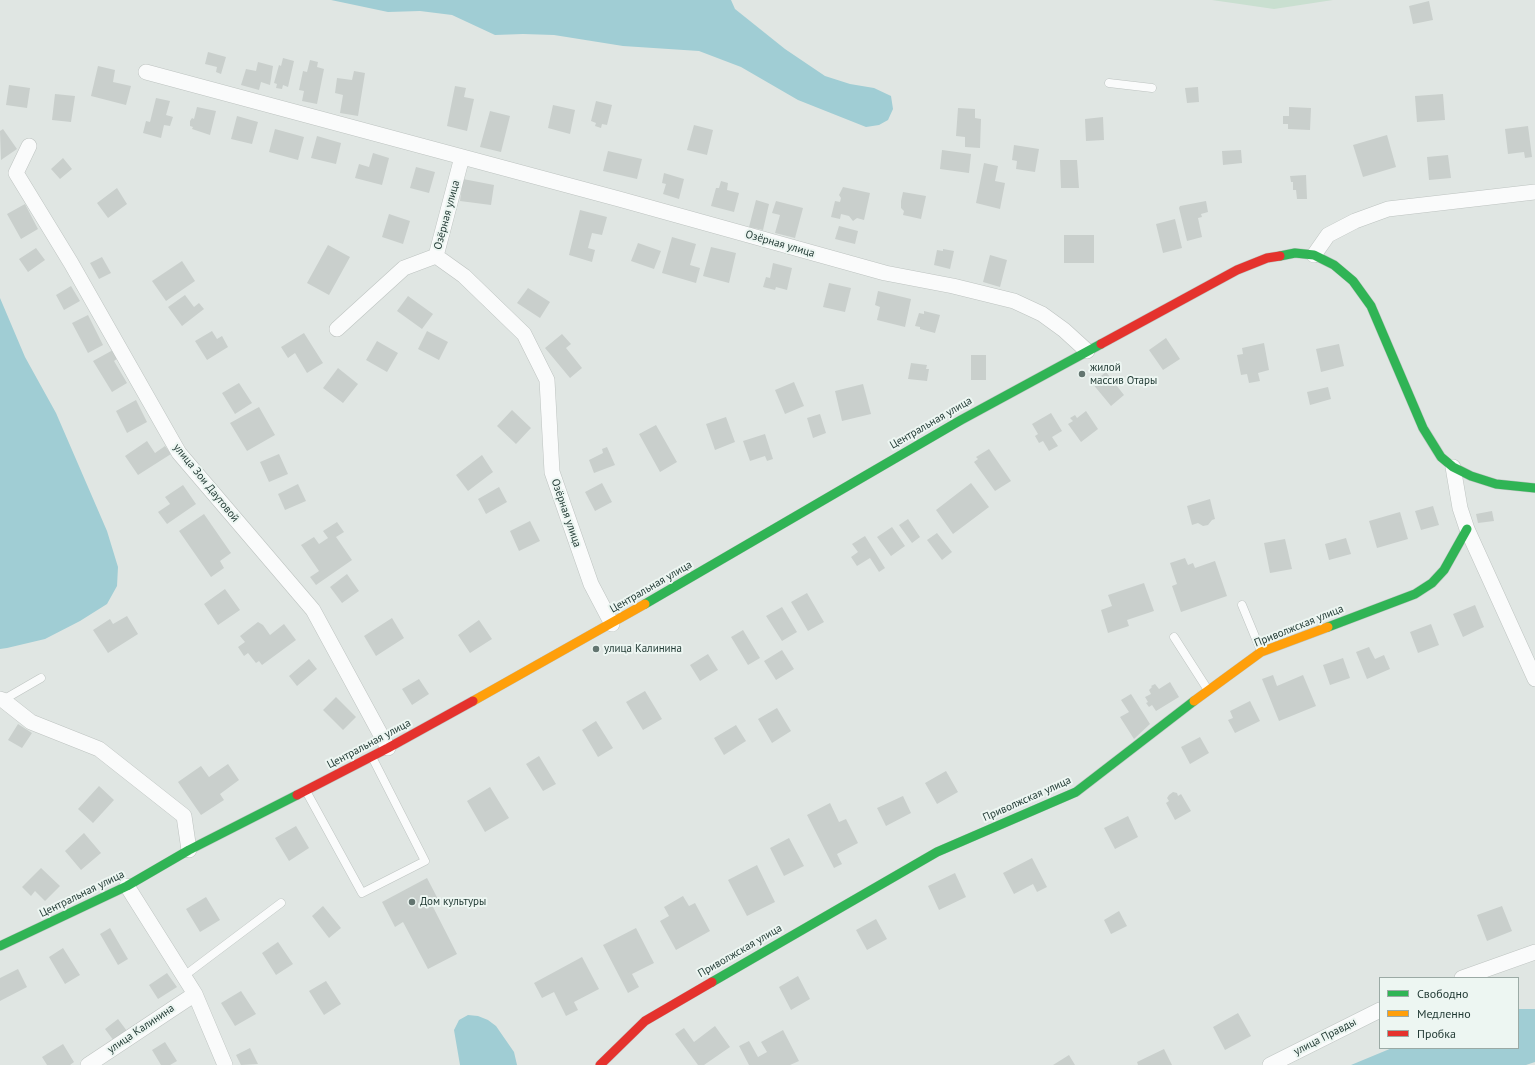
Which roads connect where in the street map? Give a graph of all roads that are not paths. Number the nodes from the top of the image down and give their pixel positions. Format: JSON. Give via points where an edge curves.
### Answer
{"nodes":[{"id":1,"x":146,"y":72,"type":"dead end"},
{"id":2,"x":1109,"y":83,"type":"dead end"},
{"id":3,"x":1152,"y":88,"type":"dead end"},
{"id":4,"x":29,"y":146,"type":"dead end"},
{"id":5,"x":462,"y":157,"type":"junction"},
{"id":6,"x":1535,"y":192,"type":"edge"},
{"id":7,"x":1314,"y":255,"type":"junction"},
{"id":8,"x":436,"y":256,"type":"junction"},
{"id":9,"x":337,"y":329,"type":"dead end"},
{"id":10,"x":1087,"y":351,"type":"junction"},
{"id":11,"x":1452,"y":467,"type":"junction"},
{"id":12,"x":1535,"y":488,"type":"edge"},
{"id":13,"x":1467,"y":529,"type":"junction"},
{"id":14,"x":1242,"y":605,"type":"dead end"},
{"id":15,"x":612,"y":624,"type":"junction"},
{"id":16,"x":1174,"y":637,"type":"dead end"},
{"id":17,"x":1262,"y":652,"type":"junction"},
{"id":18,"x":41,"y":678,"type":"dead end"},
{"id":19,"x":1535,"y":679,"type":"edge"},
{"id":20,"x":1209,"y":690,"type":"junction"},
{"id":21,"x":1,"y":700,"type":"edge"},
{"id":22,"x":388,"y":748,"type":"junction"},
{"id":23,"x":372,"y":756,"type":"junction"},
{"id":24,"x":306,"y":790,"type":"junction"},
{"id":25,"x":189,"y":850,"type":"junction"},
{"id":26,"x":127,"y":886,"type":"junction"},
{"id":27,"x":281,"y":903,"type":"dead end"},
{"id":28,"x":0,"y":946,"type":"edge"},
{"id":29,"x":1535,"y":952,"type":"edge"},
{"id":30,"x":184,"y":976,"type":"junction"},
{"id":31,"x":1465,"y":977,"type":"edge"},
{"id":32,"x":194,"y":994,"type":"junction"},
{"id":33,"x":1379,"y":1010,"type":"edge"},
{"id":34,"x":88,"y":1065,"type":"edge"},
{"id":35,"x":225,"y":1065,"type":"edge"},
{"id":36,"x":600,"y":1065,"type":"edge"},
{"id":37,"x":1270,"y":1065,"type":"edge"}],
"edges":[{"from":1,"to":5,"type":"street","name":"Озёрная улица"},
{"from":2,"to":3,"type":"lane"},
{"from":4,"to":22,"type":"street","name":"улица Зои Даутовой","via":[[16,173],[71,263],[179,453],[312,610]]},
{"from":5,"to":8,"type":"street","name":"Озёрная улица"},
{"from":5,"to":10,"type":"street","name":"Озёрная улица","via":[[884,273],[1014,301],[1042,314]]},
{"from":6,"to":7,"type":"street","via":[[1388,209],[1355,221],[1328,235]]},
{"from":7,"to":10,"type":"street","name":"Центральная улица","via":[[1295,254],[1267,258],[1237,270]]},
{"from":7,"to":11,"type":"street","via":[[1334,265],[1354,281],[1371,306],[1423,428],[1442,457]]},
{"from":8,"to":9,"type":"street","via":[[404,268]]},
{"from":8,"to":15,"type":"street","name":"Озёрная улица","via":[[464,276],[524,334],[548,380],[552,472],[591,584]]},
{"from":10,"to":15,"type":"street","name":"Центральная улица","via":[[961,420]]},
{"from":11,"to":12,"type":"street","via":[[1496,484]]},
{"from":11,"to":13,"type":"street"},
{"from":13,"to":17,"type":"street","name":"Приволжская улица","via":[[1444,570],[1432,583],[1415,594]]},
{"from":13,"to":19,"type":"street"},
{"from":14,"to":17,"type":"lane"},
{"from":15,"to":22,"type":"street","name":"Центральная улица"},
{"from":16,"to":20,"type":"lane"},
{"from":17,"to":20,"type":"street","name":"Приволжская улица"},
{"from":18,"to":21,"type":"lane"},
{"from":20,"to":36,"type":"street","name":"Приволжская улица","via":[[1076,792],[937,852],[778,943],[645,1021]]},
{"from":21,"to":25,"type":"street","via":[[30,722],[99,750],[184,816]]},
{"from":22,"to":23,"type":"street","name":"Центральная улица"},
{"from":23,"to":24,"type":"street","name":"Центральная улица"},
{"from":23,"to":24,"type":"lane","via":[[426,861],[362,893]]},
{"from":24,"to":25,"type":"street","name":"Центральная улица"},
{"from":25,"to":26,"type":"street","name":"Центральная улица"},
{"from":26,"to":28,"type":"street","name":"Центральная улица"},
{"from":26,"to":30,"type":"street"},
{"from":27,"to":30,"type":"lane"},
{"from":29,"to":31,"type":"street"},
{"from":30,"to":32,"type":"street"},
{"from":32,"to":34,"type":"street","name":"улица Калинина"},
{"from":32,"to":35,"type":"street"},
{"from":33,"to":37,"type":"street","name":"улица Правды"}]}
